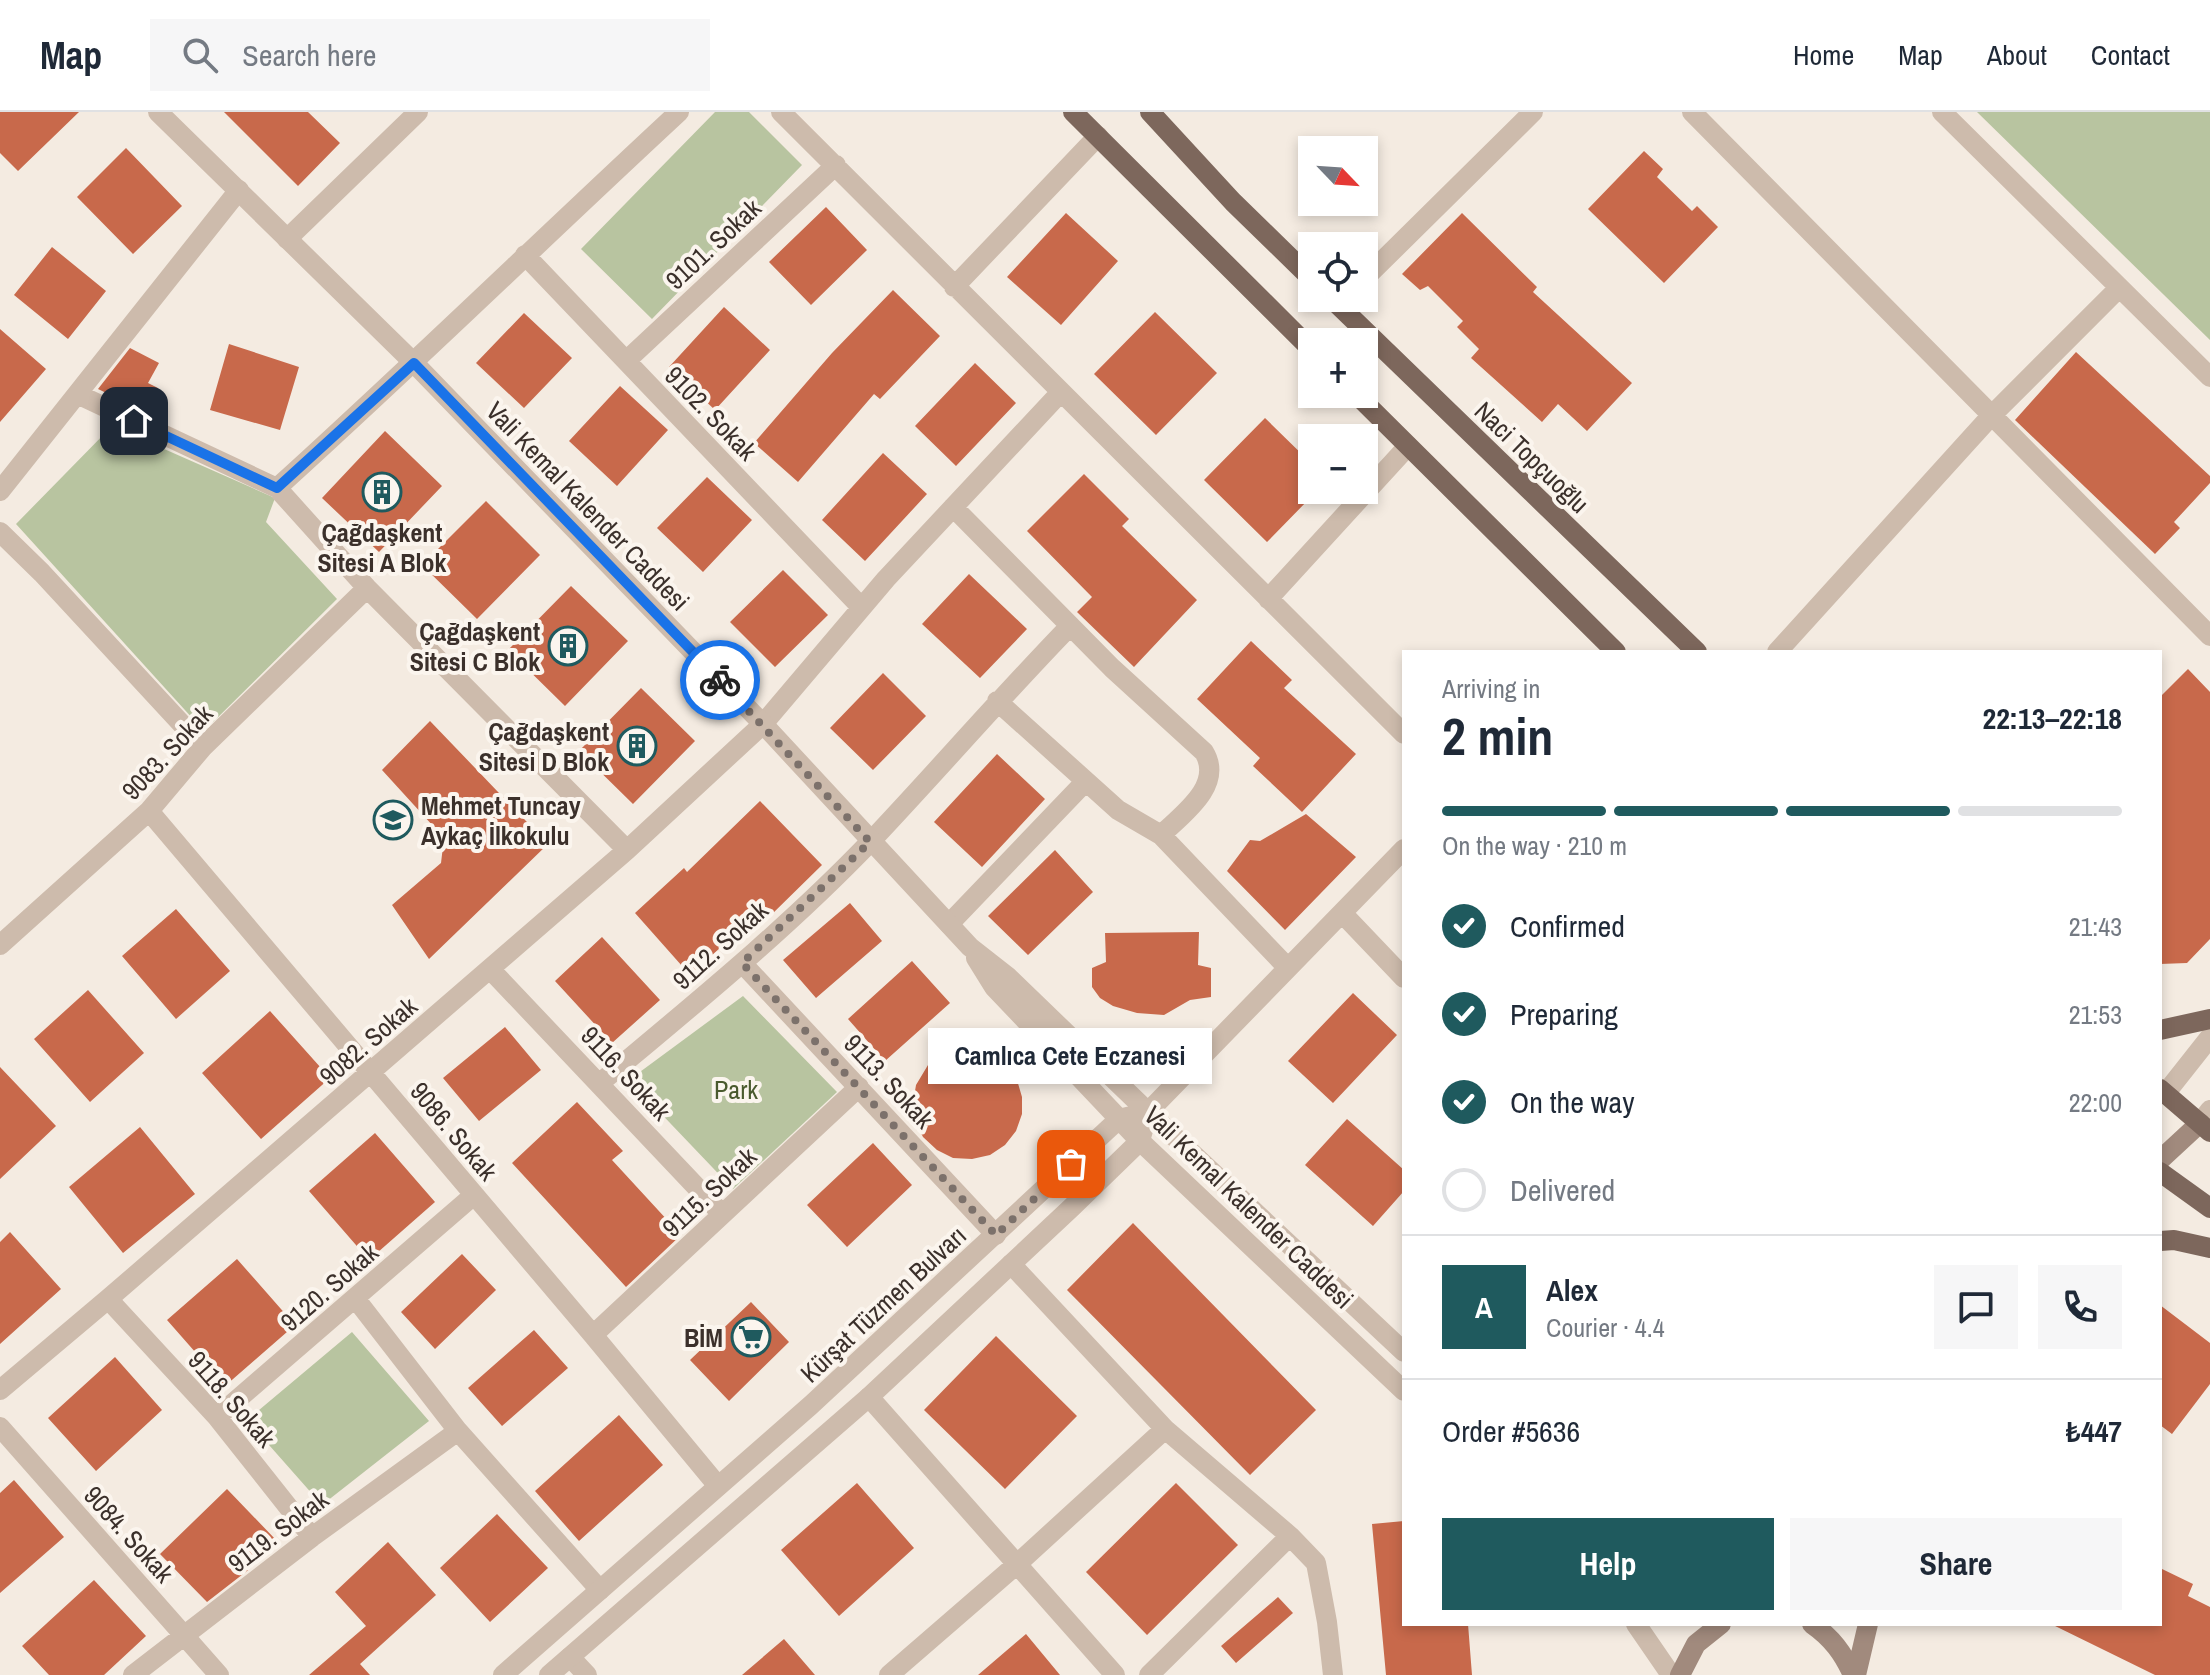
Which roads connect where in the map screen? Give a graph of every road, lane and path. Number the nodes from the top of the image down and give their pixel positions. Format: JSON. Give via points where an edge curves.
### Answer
{"nodes":[{"id":1,"x":418,"y":112,"type":"edge"},
{"id":2,"x":679,"y":112,"type":"edge"},
{"id":3,"x":781,"y":112,"type":"edge"},
{"id":4,"x":1073,"y":112,"type":"edge"},
{"id":5,"x":1533,"y":112,"type":"edge"},
{"id":6,"x":1942,"y":112,"type":"edge"},
{"id":7,"x":1153,"y":113,"type":"edge"},
{"id":8,"x":1697,"y":114,"type":"edge"},
{"id":9,"x":170,"y":116,"type":"edge"},
{"id":10,"x":1098,"y":136,"type":"junction"},
{"id":11,"x":836,"y":165,"type":"junction"},
{"id":12,"x":239,"y":190,"type":"junction"},
{"id":13,"x":287,"y":239,"type":"junction"},
{"id":14,"x":525,"y":255,"type":"junction"},
{"id":15,"x":1298,"y":265,"type":"edge"},
{"id":16,"x":1378,"y":265,"type":"edge"},
{"id":17,"x":954,"y":287,"type":"junction"},
{"id":18,"x":2119,"y":288,"type":"junction"},
{"id":19,"x":1350,"y":312,"type":"edge"},
{"id":20,"x":1298,"y":336,"type":"edge"},
{"id":21,"x":626,"y":361,"type":"junction"},
{"id":22,"x":414,"y":363,"type":"junction"},
{"id":23,"x":2210,"y":377,"type":"edge"},
{"id":24,"x":1060,"y":393,"type":"junction"},
{"id":25,"x":77,"y":394,"type":"junction"},
{"id":26,"x":1370,"y":408,"type":"edge"},
{"id":27,"x":1991,"y":416,"type":"junction"},
{"id":28,"x":1408,"y":446,"type":"junction"},
{"id":29,"x":277,"y":488,"type":"junction"},
{"id":30,"x":0,"y":491,"type":"edge"},
{"id":31,"x":953,"y":507,"type":"junction"},
{"id":32,"x":0,"y":532,"type":"edge"},
{"id":33,"x":367,"y":588,"type":"junction"},
{"id":34,"x":1268,"y":599,"type":"junction"},
{"id":35,"x":861,"y":607,"type":"junction"},
{"id":36,"x":1070,"y":626,"type":"junction"},
{"id":37,"x":2210,"y":636,"type":"edge"},
{"id":38,"x":1614,"y":650,"type":"edge"},
{"id":39,"x":1695,"y":650,"type":"edge"},
{"id":40,"x":1779,"y":650,"type":"edge"},
{"id":41,"x":997,"y":701,"type":"junction"},
{"id":42,"x":763,"y":724,"type":"junction"},
{"id":43,"x":1402,"y":732,"type":"edge"},
{"id":44,"x":203,"y":747,"type":"junction"},
{"id":45,"x":1085,"y":782,"type":"junction"},
{"id":46,"x":149,"y":811,"type":"junction"},
{"id":47,"x":1161,"y":835,"type":"junction"},
{"id":48,"x":870,"y":842,"type":"junction"},
{"id":49,"x":627,"y":850,"type":"junction"},
{"id":50,"x":1402,"y":851,"type":"edge"},
{"id":51,"x":1343,"y":914,"type":"junction"},
{"id":52,"x":949,"y":924,"type":"junction"},
{"id":53,"x":0,"y":945,"type":"edge"},
{"id":54,"x":970,"y":947,"type":"junction"},
{"id":55,"x":742,"y":963,"type":"junction"},
{"id":56,"x":1288,"y":968,"type":"junction"},
{"id":57,"x":490,"y":969,"type":"junction"},
{"id":58,"x":1402,"y":976,"type":"edge"},
{"id":59,"x":2210,"y":1019,"type":"edge"},
{"id":60,"x":2162,"y":1030,"type":"edge"},
{"id":61,"x":2210,"y":1037,"type":"edge"},
{"id":62,"x":371,"y":1072,"type":"junction"},
{"id":63,"x":600,"y":1083,"type":"junction"},
{"id":64,"x":859,"y":1087,"type":"junction"},
{"id":65,"x":2162,"y":1094,"type":"edge"},
{"id":66,"x":1148,"y":1112,"type":"junction"},
{"id":67,"x":1119,"y":1119,"type":"junction"},
{"id":68,"x":2207,"y":1122,"type":"edge"},
{"id":69,"x":1140,"y":1141,"type":"junction"},
{"id":70,"x":2162,"y":1158,"type":"edge"},
{"id":71,"x":2162,"y":1173,"type":"edge"},
{"id":72,"x":474,"y":1195,"type":"junction"},
{"id":73,"x":2210,"y":1208,"type":"edge"},
{"id":74,"x":722,"y":1214,"type":"junction"},
{"id":75,"x":996,"y":1235,"type":"junction"},
{"id":76,"x":2162,"y":1241,"type":"edge"},
{"id":77,"x":2210,"y":1248,"type":"edge"},
{"id":78,"x":1011,"y":1264,"type":"junction"},
{"id":79,"x":355,"y":1298,"type":"junction"},
{"id":80,"x":108,"y":1299,"type":"junction"},
{"id":81,"x":593,"y":1335,"type":"junction"},
{"id":82,"x":1402,"y":1350,"type":"edge"},
{"id":83,"x":1402,"y":1389,"type":"edge"},
{"id":84,"x":0,"y":1390,"type":"edge"},
{"id":85,"x":869,"y":1397,"type":"junction"},
{"id":86,"x":217,"y":1417,"type":"junction"},
{"id":87,"x":0,"y":1427,"type":"edge"},
{"id":88,"x":1165,"y":1429,"type":"junction"},
{"id":89,"x":458,"y":1431,"type":"junction"},
{"id":90,"x":718,"y":1486,"type":"junction"},
{"id":91,"x":1290,"y":1536,"type":"junction"},
{"id":92,"x":312,"y":1537,"type":"junction"},
{"id":93,"x":1016,"y":1565,"type":"junction"},
{"id":94,"x":600,"y":1590,"type":"junction"},
{"id":95,"x":1637,"y":1626,"type":"edge"},
{"id":96,"x":1718,"y":1626,"type":"edge"},
{"id":97,"x":1815,"y":1626,"type":"edge"},
{"id":98,"x":1867,"y":1626,"type":"edge"},
{"id":99,"x":185,"y":1636,"type":"junction"},
{"id":100,"x":570,"y":1657,"type":"junction"},
{"id":101,"x":133,"y":1675,"type":"edge"},
{"id":102,"x":219,"y":1675,"type":"edge"},
{"id":103,"x":503,"y":1675,"type":"edge"},
{"id":104,"x":549,"y":1675,"type":"edge"},
{"id":105,"x":587,"y":1675,"type":"edge"},
{"id":106,"x":889,"y":1675,"type":"edge"},
{"id":107,"x":1115,"y":1675,"type":"edge"},
{"id":108,"x":1149,"y":1675,"type":"edge"},
{"id":109,"x":1333,"y":1675,"type":"edge"},
{"id":110,"x":1671,"y":1675,"type":"edge"},
{"id":111,"x":1680,"y":1675,"type":"edge"},
{"id":112,"x":1854,"y":1675,"type":"edge"}],
"edges":[{"from":1,"to":13,"type":"street"},
{"from":2,"to":14,"type":"street"},
{"from":3,"to":11,"type":"street"},
{"from":4,"to":10,"type":"main road"},
{"from":5,"to":16,"type":"street"},
{"from":6,"to":18,"type":"street"},
{"from":7,"to":15,"type":"main road"},
{"from":8,"to":27,"type":"street"},
{"from":9,"to":12,"type":"street","name":"Vali Kemal Kalender Caddesi"},
{"from":10,"to":17,"type":"street"},
{"from":10,"to":20,"type":"main road"},
{"from":11,"to":17,"type":"street"},
{"from":11,"to":21,"type":"street","name":"9101. Sokak"},
{"from":12,"to":13,"type":"street","name":"Vali Kemal Kalender Caddesi"},
{"from":12,"to":25,"type":"street"},
{"from":13,"to":22,"type":"street","name":"Vali Kemal Kalender Caddesi"},
{"from":14,"to":21,"type":"street","name":"9102. Sokak"},
{"from":14,"to":22,"type":"street"},
{"from":17,"to":24,"type":"street"},
{"from":18,"to":23,"type":"street"},
{"from":18,"to":27,"type":"street"},
{"from":19,"to":39,"type":"main road","name":"Naci Topçuoğlu"},
{"from":21,"to":35,"type":"street","name":"9102. Sokak"},
{"from":22,"to":29,"type":"street"},
{"from":22,"to":42,"type":"street","name":"Vali Kemal Kalender Caddesi"},
{"from":24,"to":31,"type":"street","name":"9082. Sokak"},
{"from":24,"to":34,"type":"street"},
{"from":25,"to":29,"type":"street"},
{"from":25,"to":30,"type":"street"},
{"from":26,"to":28,"type":"main road"},
{"from":27,"to":37,"type":"street"},
{"from":27,"to":40,"type":"street"},
{"from":28,"to":34,"type":"street"},
{"from":28,"to":38,"type":"main road"},
{"from":29,"to":33,"type":"street"},
{"from":31,"to":35,"type":"street","name":"9082. Sokak"},
{"from":31,"to":36,"type":"street"},
{"from":32,"to":44,"type":"street"},
{"from":33,"to":44,"type":"street","name":"9083. Sokak"},
{"from":33,"to":49,"type":"street"},
{"from":34,"to":43,"type":"street"},
{"from":35,"to":42,"type":"street","name":"9082. Sokak"},
{"from":36,"to":41,"type":"street","name":"9112. Sokak"},
{"from":36,"to":47,"type":"street","via":[[1210,762],[1207,785]]},
{"from":41,"to":45,"type":"street"},
{"from":41,"to":48,"type":"street","name":"9112. Sokak"},
{"from":42,"to":48,"type":"street","name":"Vali Kemal Kalender Caddesi"},
{"from":42,"to":49,"type":"street","name":"9082. Sokak"},
{"from":44,"to":46,"type":"street","name":"9083. Sokak"},
{"from":45,"to":47,"type":"street","via":[[1118,810]]},
{"from":45,"to":52,"type":"street"},
{"from":46,"to":53,"type":"street","name":"9083. Sokak"},
{"from":46,"to":62,"type":"street","name":"9086. Sokak"},
{"from":47,"to":56,"type":"street"},
{"from":48,"to":52,"type":"street","name":"Vali Kemal Kalender Caddesi"},
{"from":48,"to":55,"type":"street","name":"9112. Sokak"},
{"from":49,"to":57,"type":"street","name":"9082. Sokak"},
{"from":50,"to":51,"type":"street"},
{"from":51,"to":56,"type":"street"},
{"from":51,"to":58,"type":"street"},
{"from":52,"to":54,"type":"street","name":"Vali Kemal Kalender Caddesi"},
{"from":54,"to":66,"type":"street","name":"Vali Kemal Kalender Caddesi"},
{"from":54,"to":67,"type":"street","name":"Vali Kemal Kalender Caddesi","via":[[994,987]]},
{"from":55,"to":63,"type":"street","name":"9112. Sokak"},
{"from":55,"to":64,"type":"street","name":"9113. Sokak"},
{"from":56,"to":66,"type":"street"},
{"from":57,"to":62,"type":"street","name":"9082. Sokak"},
{"from":57,"to":63,"type":"street","name":"9116. Sokak"},
{"from":59,"to":60,"type":"main road"},
{"from":61,"to":65,"type":"street"},
{"from":62,"to":72,"type":"street","name":"9086. Sokak"},
{"from":62,"to":80,"type":"street","name":"9082. Sokak"},
{"from":63,"to":74,"type":"street","name":"9116. Sokak"},
{"from":64,"to":74,"type":"street","name":"9115. Sokak"},
{"from":64,"to":75,"type":"street","name":"9113. Sokak"},
{"from":65,"to":68,"type":"main road"},
{"from":66,"to":67,"type":"street","name":"Kürşat Tüzmen Bulvarı"},
{"from":66,"to":69,"type":"street"},
{"from":66,"to":82,"type":"street","name":"Vali Kemal Kalender Caddesi"},
{"from":67,"to":69,"type":"street","name":"Vali Kemal Kalender Caddesi"},
{"from":67,"to":75,"type":"street","name":"Kürşat Tüzmen Bulvarı"},
{"from":68,"to":70,"type":"main road"},
{"from":69,"to":78,"type":"street"},
{"from":69,"to":83,"type":"street","name":"Vali Kemal Kalender Caddesi"},
{"from":71,"to":73,"type":"main road"},
{"from":72,"to":79,"type":"street","name":"9120. Sokak"},
{"from":72,"to":81,"type":"street","name":"9086. Sokak"},
{"from":74,"to":81,"type":"street","name":"9115. Sokak"},
{"from":75,"to":90,"type":"street","name":"Kürşat Tüzmen Bulvarı"},
{"from":76,"to":77,"type":"main road"},
{"from":78,"to":85,"type":"street"},
{"from":78,"to":88,"type":"street"},
{"from":79,"to":86,"type":"street","name":"9120. Sokak"},
{"from":79,"to":89,"type":"street"},
{"from":80,"to":84,"type":"street","name":"9082. Sokak"},
{"from":80,"to":86,"type":"street","name":"9118. Sokak"},
{"from":81,"to":90,"type":"street","name":"9086. Sokak"},
{"from":85,"to":93,"type":"street"},
{"from":85,"to":100,"type":"street"},
{"from":86,"to":92,"type":"street","name":"9118. Sokak"},
{"from":87,"to":99,"type":"street","name":"9084. Sokak"},
{"from":88,"to":91,"type":"street"},
{"from":88,"to":93,"type":"street"},
{"from":89,"to":92,"type":"street","name":"9119. Sokak"},
{"from":89,"to":94,"type":"street"},
{"from":90,"to":94,"type":"street","name":"Kürşat Tüzmen Bulvarı"},
{"from":91,"to":108,"type":"street"},
{"from":91,"to":109,"type":"street","via":[[1316,1563]]},
{"from":92,"to":99,"type":"street","name":"9119. Sokak"},
{"from":93,"to":106,"type":"street"},
{"from":93,"to":107,"type":"street"},
{"from":94,"to":103,"type":"street","name":"Kürşat Tüzmen Bulvarı"},
{"from":95,"to":110,"type":"street"},
{"from":96,"to":111,"type":"main road","via":[[1696,1644]]},
{"from":97,"to":112,"type":"main road","via":[[1845,1655]]},
{"from":98,"to":112,"type":"main road"},
{"from":99,"to":101,"type":"street","name":"9119. Sokak"},
{"from":99,"to":102,"type":"street","name":"9084. Sokak"},
{"from":100,"to":104,"type":"street"},
{"from":100,"to":105,"type":"street"}]}
